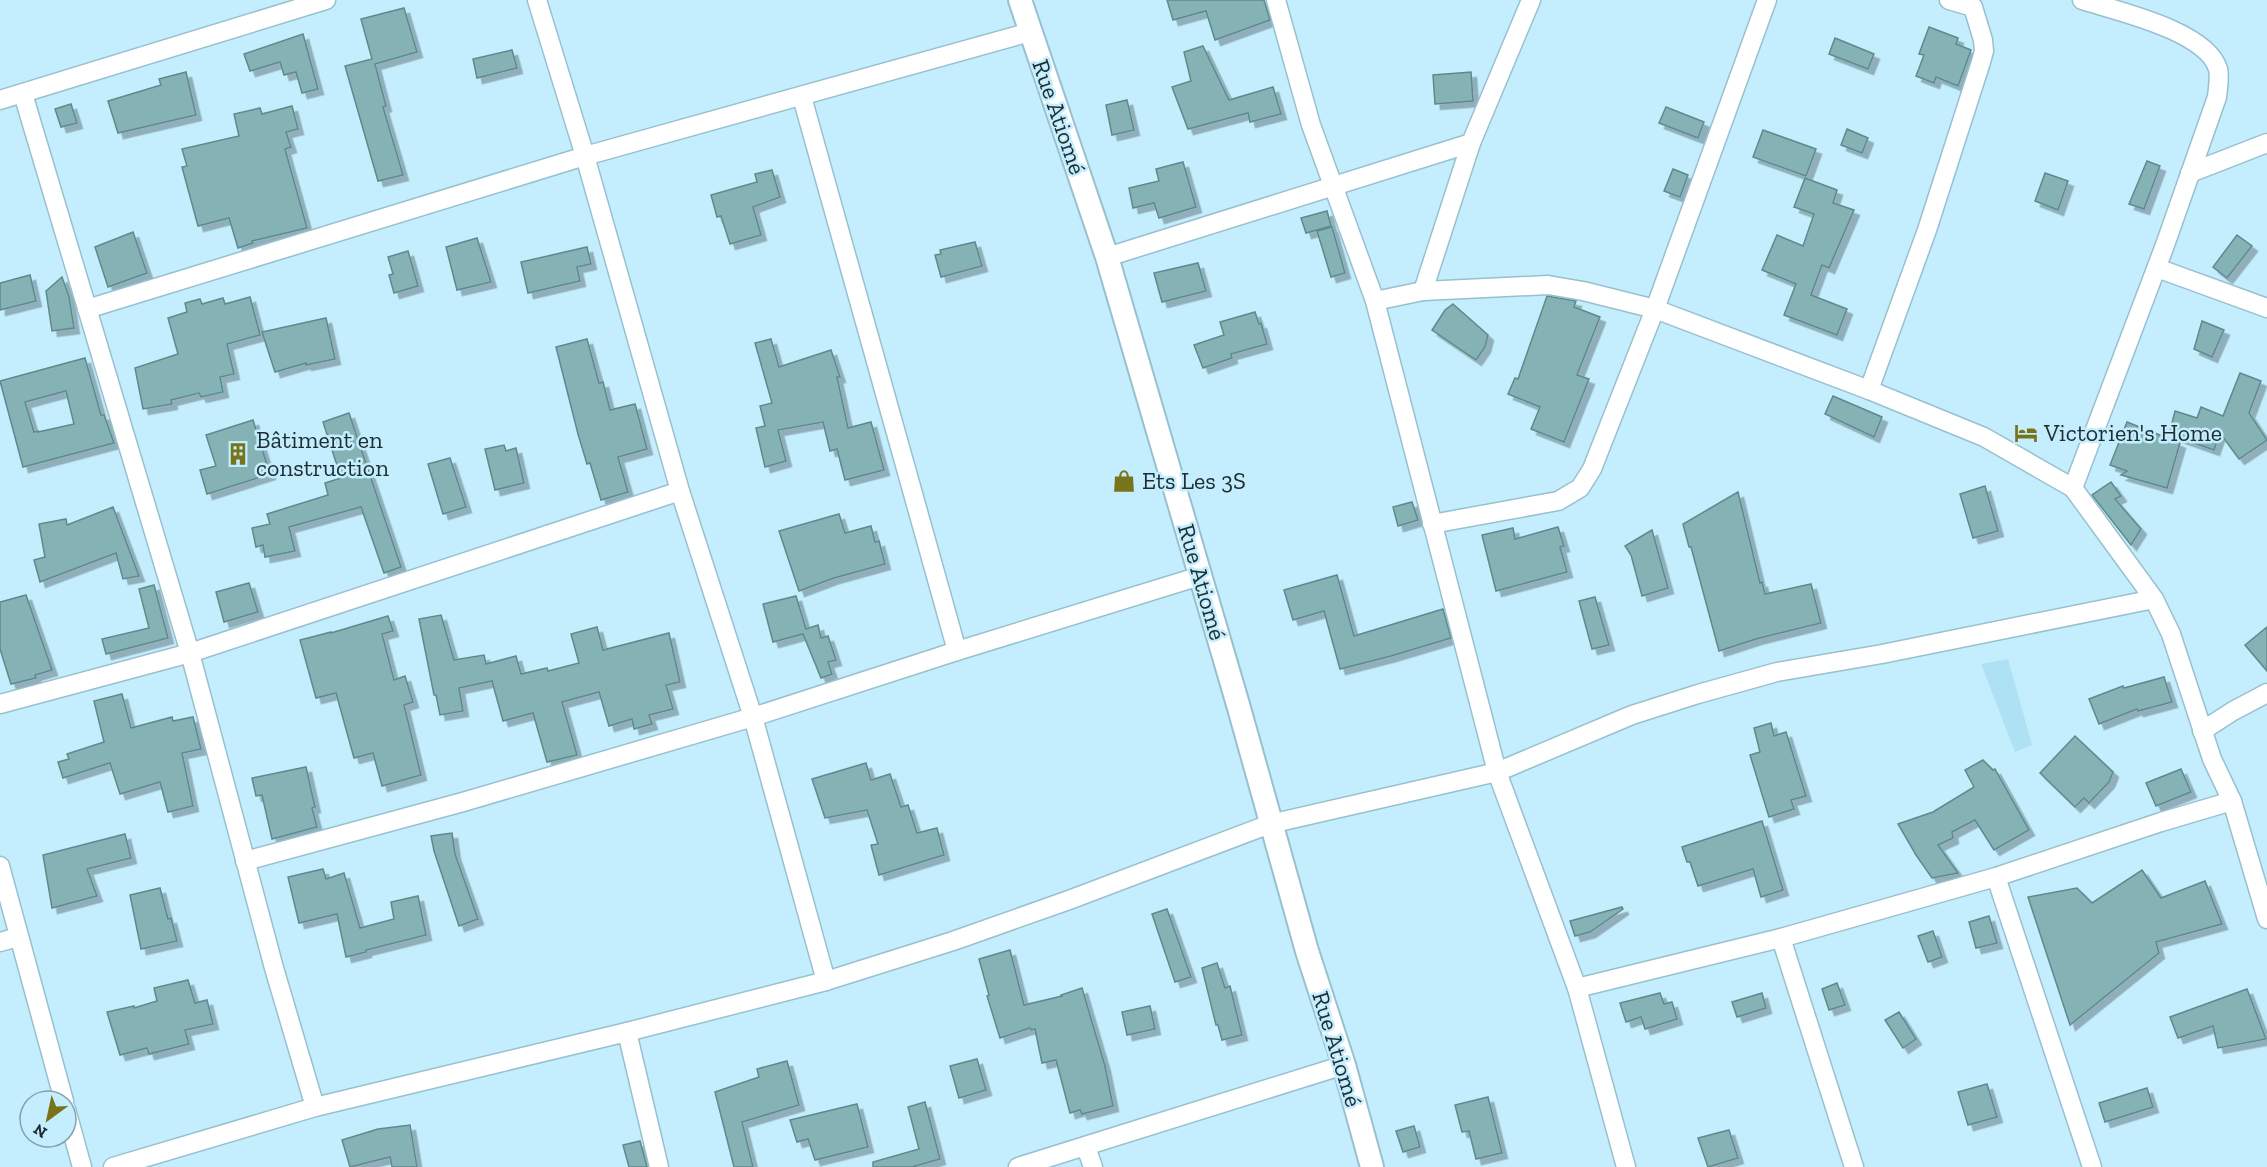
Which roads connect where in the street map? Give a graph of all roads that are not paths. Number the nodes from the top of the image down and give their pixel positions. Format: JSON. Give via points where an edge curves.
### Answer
{"nodes":[{"id":1,"x":326,"y":0,"type":"edge"},
{"id":2,"x":537,"y":0,"type":"edge"},
{"id":3,"x":1020,"y":0,"type":"edge"},
{"id":4,"x":1276,"y":0,"type":"edge"},
{"id":5,"x":1531,"y":0,"type":"edge"},
{"id":6,"x":1767,"y":0,"type":"edge"},
{"id":7,"x":1949,"y":0,"type":"edge"},
{"id":8,"x":2082,"y":0,"type":"edge"},
{"id":9,"x":1977,"y":3,"type":"edge"},
{"id":10,"x":1030,"y":32,"type":"junction"},
{"id":11,"x":23,"y":94,"type":"junction"},
{"id":12,"x":802,"y":97,"type":"junction"},
{"id":13,"x":0,"y":100,"type":"edge"},
{"id":14,"x":1471,"y":143,"type":"junction"},
{"id":15,"x":2267,"y":143,"type":"edge"},
{"id":16,"x":585,"y":156,"type":"junction"},
{"id":17,"x":2190,"y":173,"type":"junction"},
{"id":18,"x":1333,"y":188,"type":"junction"},
{"id":19,"x":1107,"y":257,"type":"junction"},
{"id":20,"x":2157,"y":268,"type":"junction"},
{"id":21,"x":1423,"y":291,"type":"junction"},
{"id":22,"x":1374,"y":301,"type":"junction"},
{"id":23,"x":2267,"y":308,"type":"edge"},
{"id":24,"x":87,"y":309,"type":"junction"},
{"id":25,"x":1655,"y":309,"type":"junction"},
{"id":26,"x":1869,"y":390,"type":"junction"},
{"id":27,"x":2073,"y":488,"type":"junction"},
{"id":28,"x":680,"y":491,"type":"junction"},
{"id":29,"x":1432,"y":524,"type":"junction"},
{"id":30,"x":1200,"y":576,"type":"junction"},
{"id":31,"x":2154,"y":598,"type":"junction"},
{"id":32,"x":957,"y":651,"type":"junction"},
{"id":33,"x":190,"y":653,"type":"junction"},
{"id":34,"x":2267,"y":693,"type":"edge"},
{"id":35,"x":0,"y":704,"type":"edge"},
{"id":36,"x":753,"y":717,"type":"junction"},
{"id":37,"x":2202,"y":731,"type":"junction"},
{"id":38,"x":1497,"y":772,"type":"junction"},
{"id":39,"x":2232,"y":801,"type":"junction"},
{"id":40,"x":1270,"y":824,"type":"junction"},
{"id":41,"x":245,"y":861,"type":"junction"},
{"id":42,"x":0,"y":866,"type":"edge"},
{"id":43,"x":1996,"y":877,"type":"junction"},
{"id":44,"x":2261,"y":877,"type":"edge"},
{"id":45,"x":2267,"y":919,"type":"edge"},
{"id":46,"x":18,"y":937,"type":"junction"},
{"id":47,"x":1781,"y":938,"type":"junction"},
{"id":48,"x":0,"y":942,"type":"edge"},
{"id":49,"x":826,"y":981,"type":"junction"},
{"id":50,"x":1577,"y":988,"type":"junction"},
{"id":51,"x":627,"y":1032,"type":"junction"},
{"id":52,"x":1344,"y":1065,"type":"junction"},
{"id":53,"x":61,"y":1089,"type":"edge"},
{"id":54,"x":315,"y":1107,"type":"junction"},
{"id":55,"x":1086,"y":1147,"type":"junction"},
{"id":56,"x":77,"y":1149,"type":"edge"},
{"id":57,"x":82,"y":1167,"type":"edge"},
{"id":58,"x":113,"y":1167,"type":"edge"},
{"id":59,"x":659,"y":1167,"type":"edge"},
{"id":60,"x":1018,"y":1167,"type":"edge"},
{"id":61,"x":1093,"y":1167,"type":"edge"},
{"id":62,"x":1372,"y":1167,"type":"edge"},
{"id":63,"x":1626,"y":1167,"type":"edge"},
{"id":64,"x":1854,"y":1167,"type":"edge"},
{"id":65,"x":2092,"y":1167,"type":"edge"}],
"edges":[{"from":1,"to":11,"type":"street"},
{"from":2,"to":16,"type":"street"},
{"from":3,"to":10,"type":"street","name":"Rue Atiomé"},
{"from":4,"to":18,"type":"street"},
{"from":5,"to":14,"type":"street"},
{"from":6,"to":25,"type":"street"},
{"from":7,"to":9,"type":"street"},
{"from":8,"to":17,"type":"street","via":[[2171,29],[2198,43],[2218,67],[2217,97]]},
{"from":9,"to":26,"type":"street","via":[[1982,62]]},
{"from":10,"to":12,"type":"street"},
{"from":10,"to":19,"type":"street","name":"Rue Atiomé"},
{"from":11,"to":13,"type":"street"},
{"from":11,"to":24,"type":"street"},
{"from":12,"to":16,"type":"street"},
{"from":12,"to":32,"type":"street"},
{"from":14,"to":18,"type":"street"},
{"from":14,"to":21,"type":"street"},
{"from":15,"to":17,"type":"street"},
{"from":16,"to":24,"type":"street"},
{"from":16,"to":28,"type":"street"},
{"from":17,"to":20,"type":"street"},
{"from":18,"to":19,"type":"street"},
{"from":18,"to":22,"type":"street"},
{"from":19,"to":30,"type":"street","name":"Rue Atiomé"},
{"from":20,"to":23,"type":"street"},
{"from":20,"to":27,"type":"street"},
{"from":21,"to":22,"type":"street"},
{"from":21,"to":25,"type":"street","via":[[1548,285]]},
{"from":22,"to":29,"type":"street"},
{"from":24,"to":33,"type":"street"},
{"from":25,"to":26,"type":"street"},
{"from":25,"to":29,"type":"street","via":[[1592,469],[1580,488],[1558,501]]},
{"from":26,"to":27,"type":"street","via":[[1984,437]]},
{"from":27,"to":31,"type":"street"},
{"from":28,"to":33,"type":"street"},
{"from":28,"to":36,"type":"street"},
{"from":29,"to":38,"type":"street"},
{"from":30,"to":32,"type":"street"},
{"from":30,"to":40,"type":"street","name":"Rue Atiomé"},
{"from":31,"to":37,"type":"street","via":[[2171,634]]},
{"from":31,"to":38,"type":"street","via":[[1778,672],[1632,715]]},
{"from":32,"to":36,"type":"street"},
{"from":33,"to":35,"type":"street"},
{"from":33,"to":41,"type":"street"},
{"from":34,"to":37,"type":"street"},
{"from":36,"to":41,"type":"street"},
{"from":36,"to":49,"type":"street"},
{"from":37,"to":39,"type":"street"},
{"from":38,"to":40,"type":"street"},
{"from":38,"to":50,"type":"street"},
{"from":39,"to":43,"type":"street"},
{"from":39,"to":44,"type":"street"},
{"from":40,"to":49,"type":"street","via":[[1058,904]]},
{"from":40,"to":52,"type":"street","name":"Rue Atiomé"},
{"from":41,"to":54,"type":"street"},
{"from":42,"to":46,"type":"street"},
{"from":43,"to":47,"type":"street"},
{"from":43,"to":65,"type":"street"},
{"from":44,"to":45,"type":"street"},
{"from":46,"to":48,"type":"street"},
{"from":46,"to":53,"type":"street"},
{"from":47,"to":50,"type":"street"},
{"from":47,"to":64,"type":"street"},
{"from":49,"to":51,"type":"street"},
{"from":50,"to":63,"type":"street"},
{"from":51,"to":54,"type":"street"},
{"from":51,"to":59,"type":"street"},
{"from":52,"to":55,"type":"street"},
{"from":52,"to":62,"type":"street","name":"Rue Atiomé"},
{"from":54,"to":58,"type":"street"},
{"from":55,"to":60,"type":"street"},
{"from":55,"to":61,"type":"street"},
{"from":56,"to":57,"type":"street"}]}
